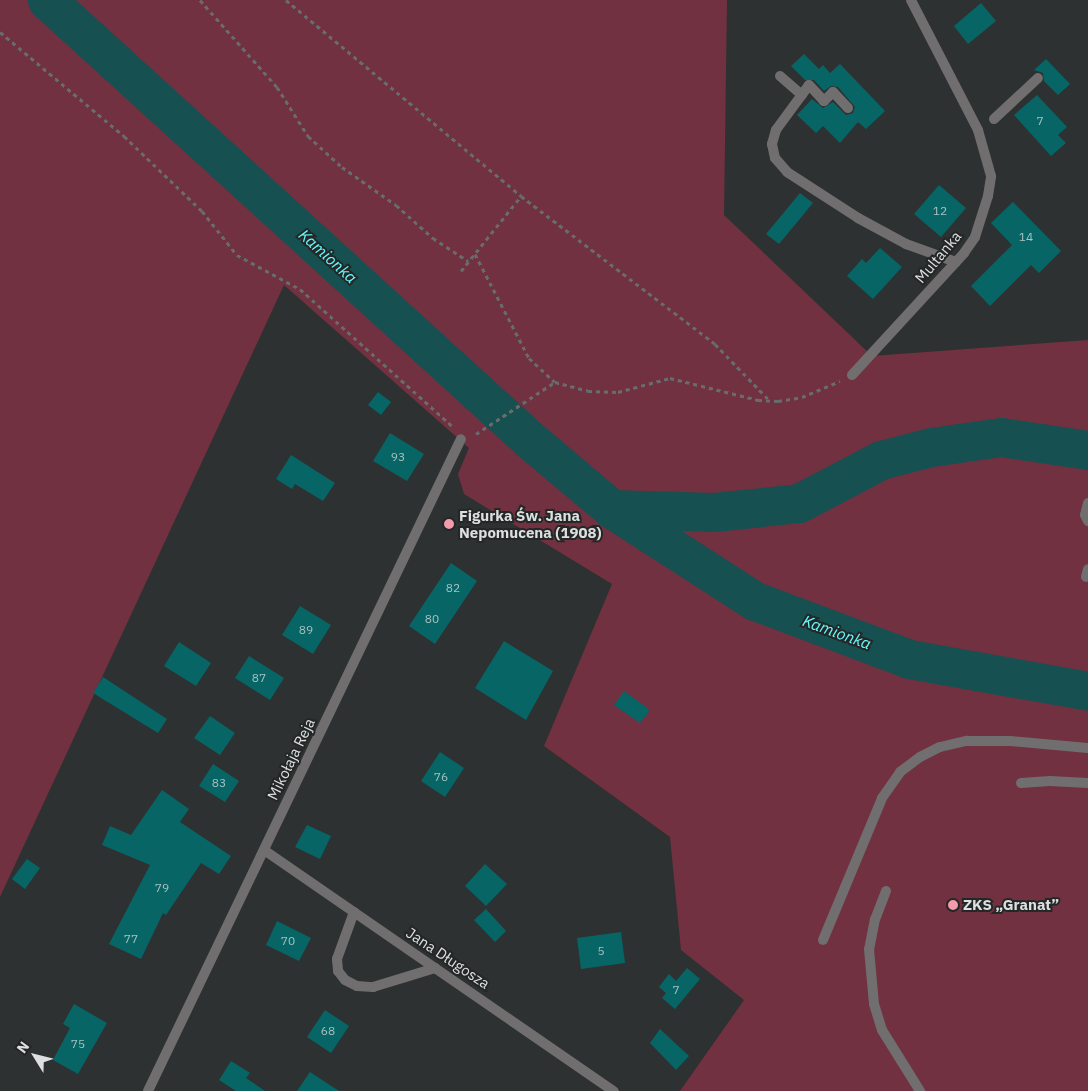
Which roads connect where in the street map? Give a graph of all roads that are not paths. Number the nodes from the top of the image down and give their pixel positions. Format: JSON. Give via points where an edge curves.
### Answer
{"nodes":[{"id":1,"x":911,"y":0,"type":"edge"},
{"id":2,"x":780,"y":76,"type":"dead end"},
{"id":3,"x":1038,"y":78,"type":"dead end"},
{"id":4,"x":802,"y":95,"type":"junction"},
{"id":5,"x":848,"y":108,"type":"dead end"},
{"id":6,"x":994,"y":119,"type":"dead end"},
{"id":7,"x":956,"y":262,"type":"junction"},
{"id":8,"x":852,"y":375,"type":"road end"},
{"id":9,"x":461,"y":439,"type":"road end"},
{"id":10,"x":1088,"y":502,"type":"edge"},
{"id":11,"x":1088,"y":521,"type":"edge"},
{"id":12,"x":1088,"y":748,"type":"edge"},
{"id":13,"x":1021,"y":783,"type":"dead end"},
{"id":14,"x":1088,"y":783,"type":"edge"},
{"id":15,"x":264,"y":850,"type":"junction"},
{"id":16,"x":886,"y":892,"type":"dead end"},
{"id":17,"x":354,"y":912,"type":"junction"},
{"id":18,"x":823,"y":940,"type":"dead end"},
{"id":19,"x":435,"y":968,"type":"junction"},
{"id":20,"x":148,"y":1091,"type":"edge"},
{"id":21,"x":614,"y":1091,"type":"edge"},
{"id":22,"x":920,"y":1091,"type":"edge"}],
"edges":[{"from":1,"to":7,"type":"street","name":"Multanka","via":[[966,101],[978,130],[990,176],[988,196],[975,237]]},
{"from":2,"to":4,"type":"street"},
{"from":3,"to":6,"type":"street"},
{"from":4,"to":5,"type":"street","via":[[809,85],[824,101],[833,92]]},
{"from":4,"to":7,"type":"street","via":[[776,130],[772,144],[775,158],[787,172],[898,239]]},
{"from":7,"to":8,"type":"street","name":"Multanka"},
{"from":9,"to":15,"type":"street","name":"Mikołaja Reja"},
{"from":10,"to":11,"type":"street","via":[[1085,515]]},
{"from":12,"to":18,"type":"street","via":[[967,741],[940,747],[920,757],[900,772],[882,798]]},
{"from":13,"to":14,"type":"street"},
{"from":15,"to":17,"type":"street","name":"Jana Długosza"},
{"from":15,"to":20,"type":"street","name":"Mikołaja Reja"},
{"from":16,"to":22,"type":"street","via":[[871,934],[874,1004],[886,1037]]},
{"from":17,"to":19,"type":"street","name":"Jana Długosza"},
{"from":17,"to":19,"type":"street","via":[[337,960],[338,971],[345,980],[357,986],[373,987]]},
{"from":19,"to":21,"type":"street","name":"Jana Długosza"}]}
